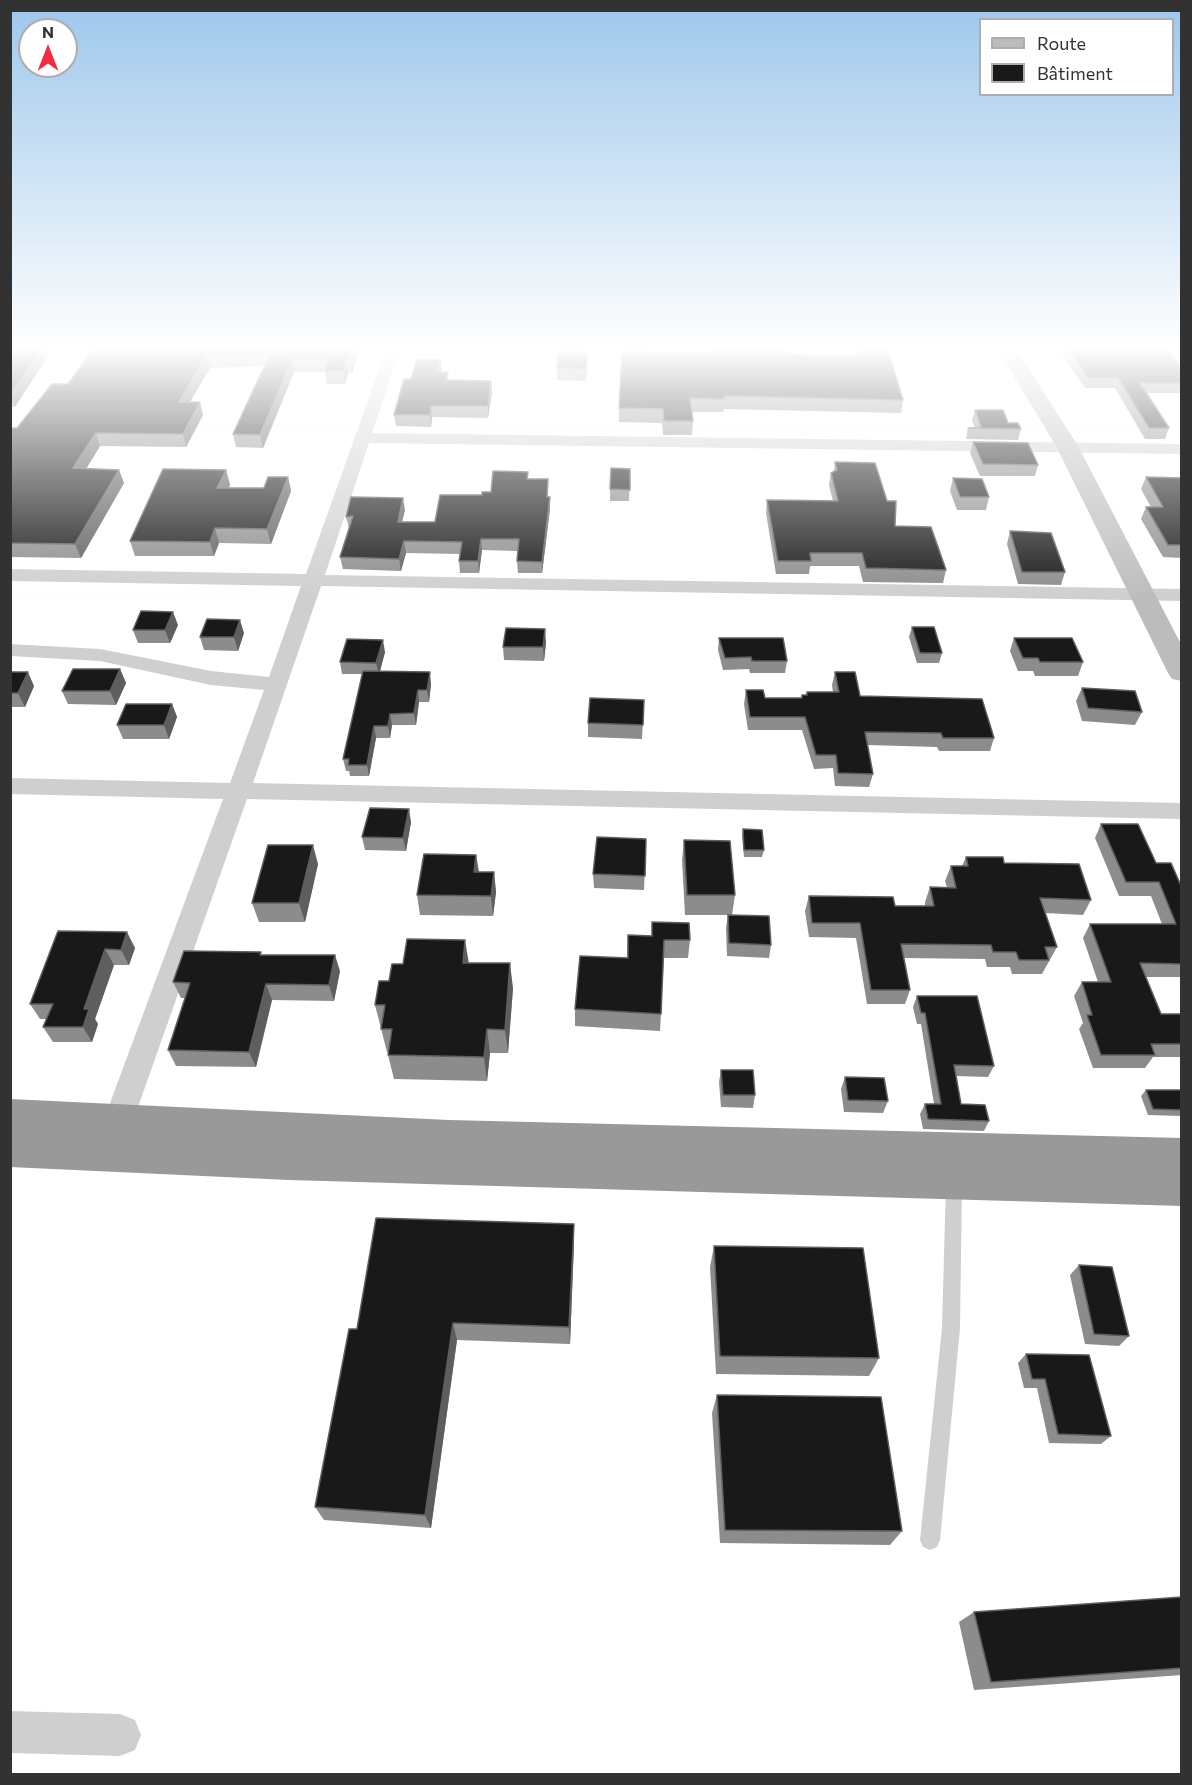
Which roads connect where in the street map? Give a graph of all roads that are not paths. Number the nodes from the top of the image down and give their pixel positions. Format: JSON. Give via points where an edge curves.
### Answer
{"nodes":[{"id":1,"x":364,"y":433,"type":"edge"},
{"id":2,"x":1059,"y":433,"type":"edge"},
{"id":3,"x":362,"y":438,"type":"junction"},
{"id":4,"x":1067,"y":446,"type":"junction"},
{"id":5,"x":1182,"y":449,"type":"edge"},
{"id":6,"x":10,"y":575,"type":"edge"},
{"id":7,"x":311,"y":581,"type":"junction"},
{"id":8,"x":1143,"y":594,"type":"junction"},
{"id":9,"x":1182,"y":595,"type":"edge"},
{"id":10,"x":10,"y":650,"type":"edge"},
{"id":11,"x":1182,"y":673,"type":"edge"},
{"id":12,"x":278,"y":684,"type":"junction"},
{"id":13,"x":10,"y":786,"type":"edge"},
{"id":14,"x":239,"y":791,"type":"junction"},
{"id":15,"x":1182,"y":811,"type":"edge"},
{"id":16,"x":10,"y":1116,"type":"edge"},
{"id":17,"x":111,"y":1139,"type":"junction"},
{"id":18,"x":10,"y":1149,"type":"edge"},
{"id":19,"x":1182,"y":1156,"type":"edge"},
{"id":20,"x":951,"y":1166,"type":"junction"},
{"id":21,"x":1182,"y":1187,"type":"edge"},
{"id":22,"x":930,"y":1540,"type":"dead end"},
{"id":23,"x":10,"y":1732,"type":"edge"},
{"id":24,"x":120,"y":1735,"type":"dead end"}],
"edges":[{"from":1,"to":3,"type":"street"},
{"from":2,"to":4,"type":"street"},
{"from":3,"to":4,"type":"street"},
{"from":3,"to":7,"type":"street"},
{"from":4,"to":5,"type":"street"},
{"from":4,"to":8,"type":"street"},
{"from":6,"to":7,"type":"street"},
{"from":7,"to":8,"type":"street"},
{"from":7,"to":12,"type":"street"},
{"from":8,"to":9,"type":"street"},
{"from":8,"to":11,"type":"street"},
{"from":10,"to":12,"type":"street","via":[[100,655],[202,677]]},
{"from":12,"to":14,"type":"street"},
{"from":13,"to":14,"type":"street"},
{"from":14,"to":15,"type":"street"},
{"from":14,"to":17,"type":"street"},
{"from":16,"to":17,"type":"highway"},
{"from":17,"to":18,"type":"highway"},
{"from":17,"to":20,"type":"highway"},
{"from":19,"to":20,"type":"highway"},
{"from":20,"to":21,"type":"highway"},
{"from":20,"to":22,"type":"lane","via":[[951,1328]]},
{"from":23,"to":24,"type":"street"}]}
